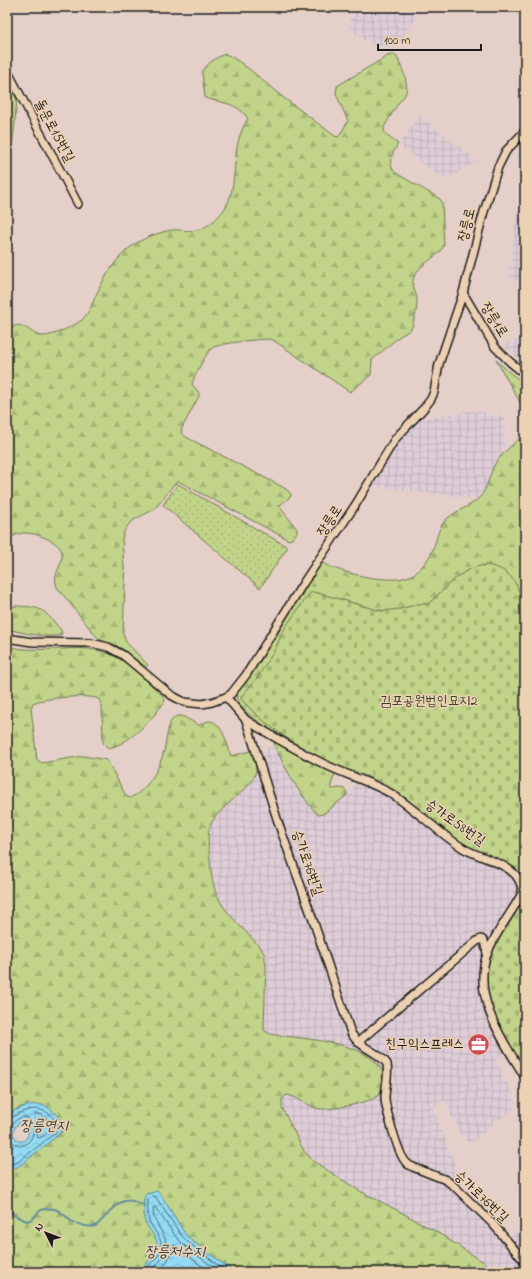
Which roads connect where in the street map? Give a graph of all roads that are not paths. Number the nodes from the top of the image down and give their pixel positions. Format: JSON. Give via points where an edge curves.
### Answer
{"nodes":[{"id":1,"x":7,"y":70,"type":"edge"},
{"id":2,"x":525,"y":131,"type":"edge"},
{"id":3,"x":78,"y":204,"type":"dead end"},
{"id":4,"x":463,"y":293,"type":"junction"},
{"id":5,"x":525,"y":374,"type":"edge"},
{"id":6,"x":7,"y":638,"type":"edge"},
{"id":7,"x":226,"y":697,"type":"junction"},
{"id":8,"x":246,"y":720,"type":"junction"},
{"id":9,"x":487,"y":953,"type":"junction"},
{"id":10,"x":358,"y":1042,"type":"junction"},
{"id":11,"x":525,"y":1077,"type":"edge"},
{"id":12,"x":525,"y":1262,"type":"edge"}],
"edges":[{"from":1,"to":3,"type":"street","name":"돌문로15번길"},
{"from":2,"to":4,"type":"street","name":"장릉로","via":[[506,151],[498,167]]},
{"from":4,"to":5,"type":"street","name":"장릉1로","via":[[495,347]]},
{"from":4,"to":7,"type":"street","name":"장릉로","via":[[430,399],[395,439],[246,675]]},
{"from":6,"to":7,"type":"street","name":"장릉로","via":[[32,642],[91,643],[108,647],[123,655],[177,699],[202,704]]},
{"from":7,"to":8,"type":"street","name":"승가로76번길"},
{"from":8,"to":9,"type":"street","name":"승가로58번길","via":[[327,765],[388,792],[465,849],[506,867],[516,875],[521,883],[522,893]]},
{"from":8,"to":10,"type":"street","name":"승가로76번길","via":[[348,1026]]},
{"from":9,"to":10,"type":"street","via":[[484,941],[477,941]]},
{"from":9,"to":11,"type":"street","name":"승가로58번길","via":[[483,981],[486,1005],[494,1024]]},
{"from":10,"to":12,"type":"street","name":"승가로76번길","via":[[387,1064],[386,1106],[405,1162],[446,1180],[455,1187],[493,1224]]}]}
